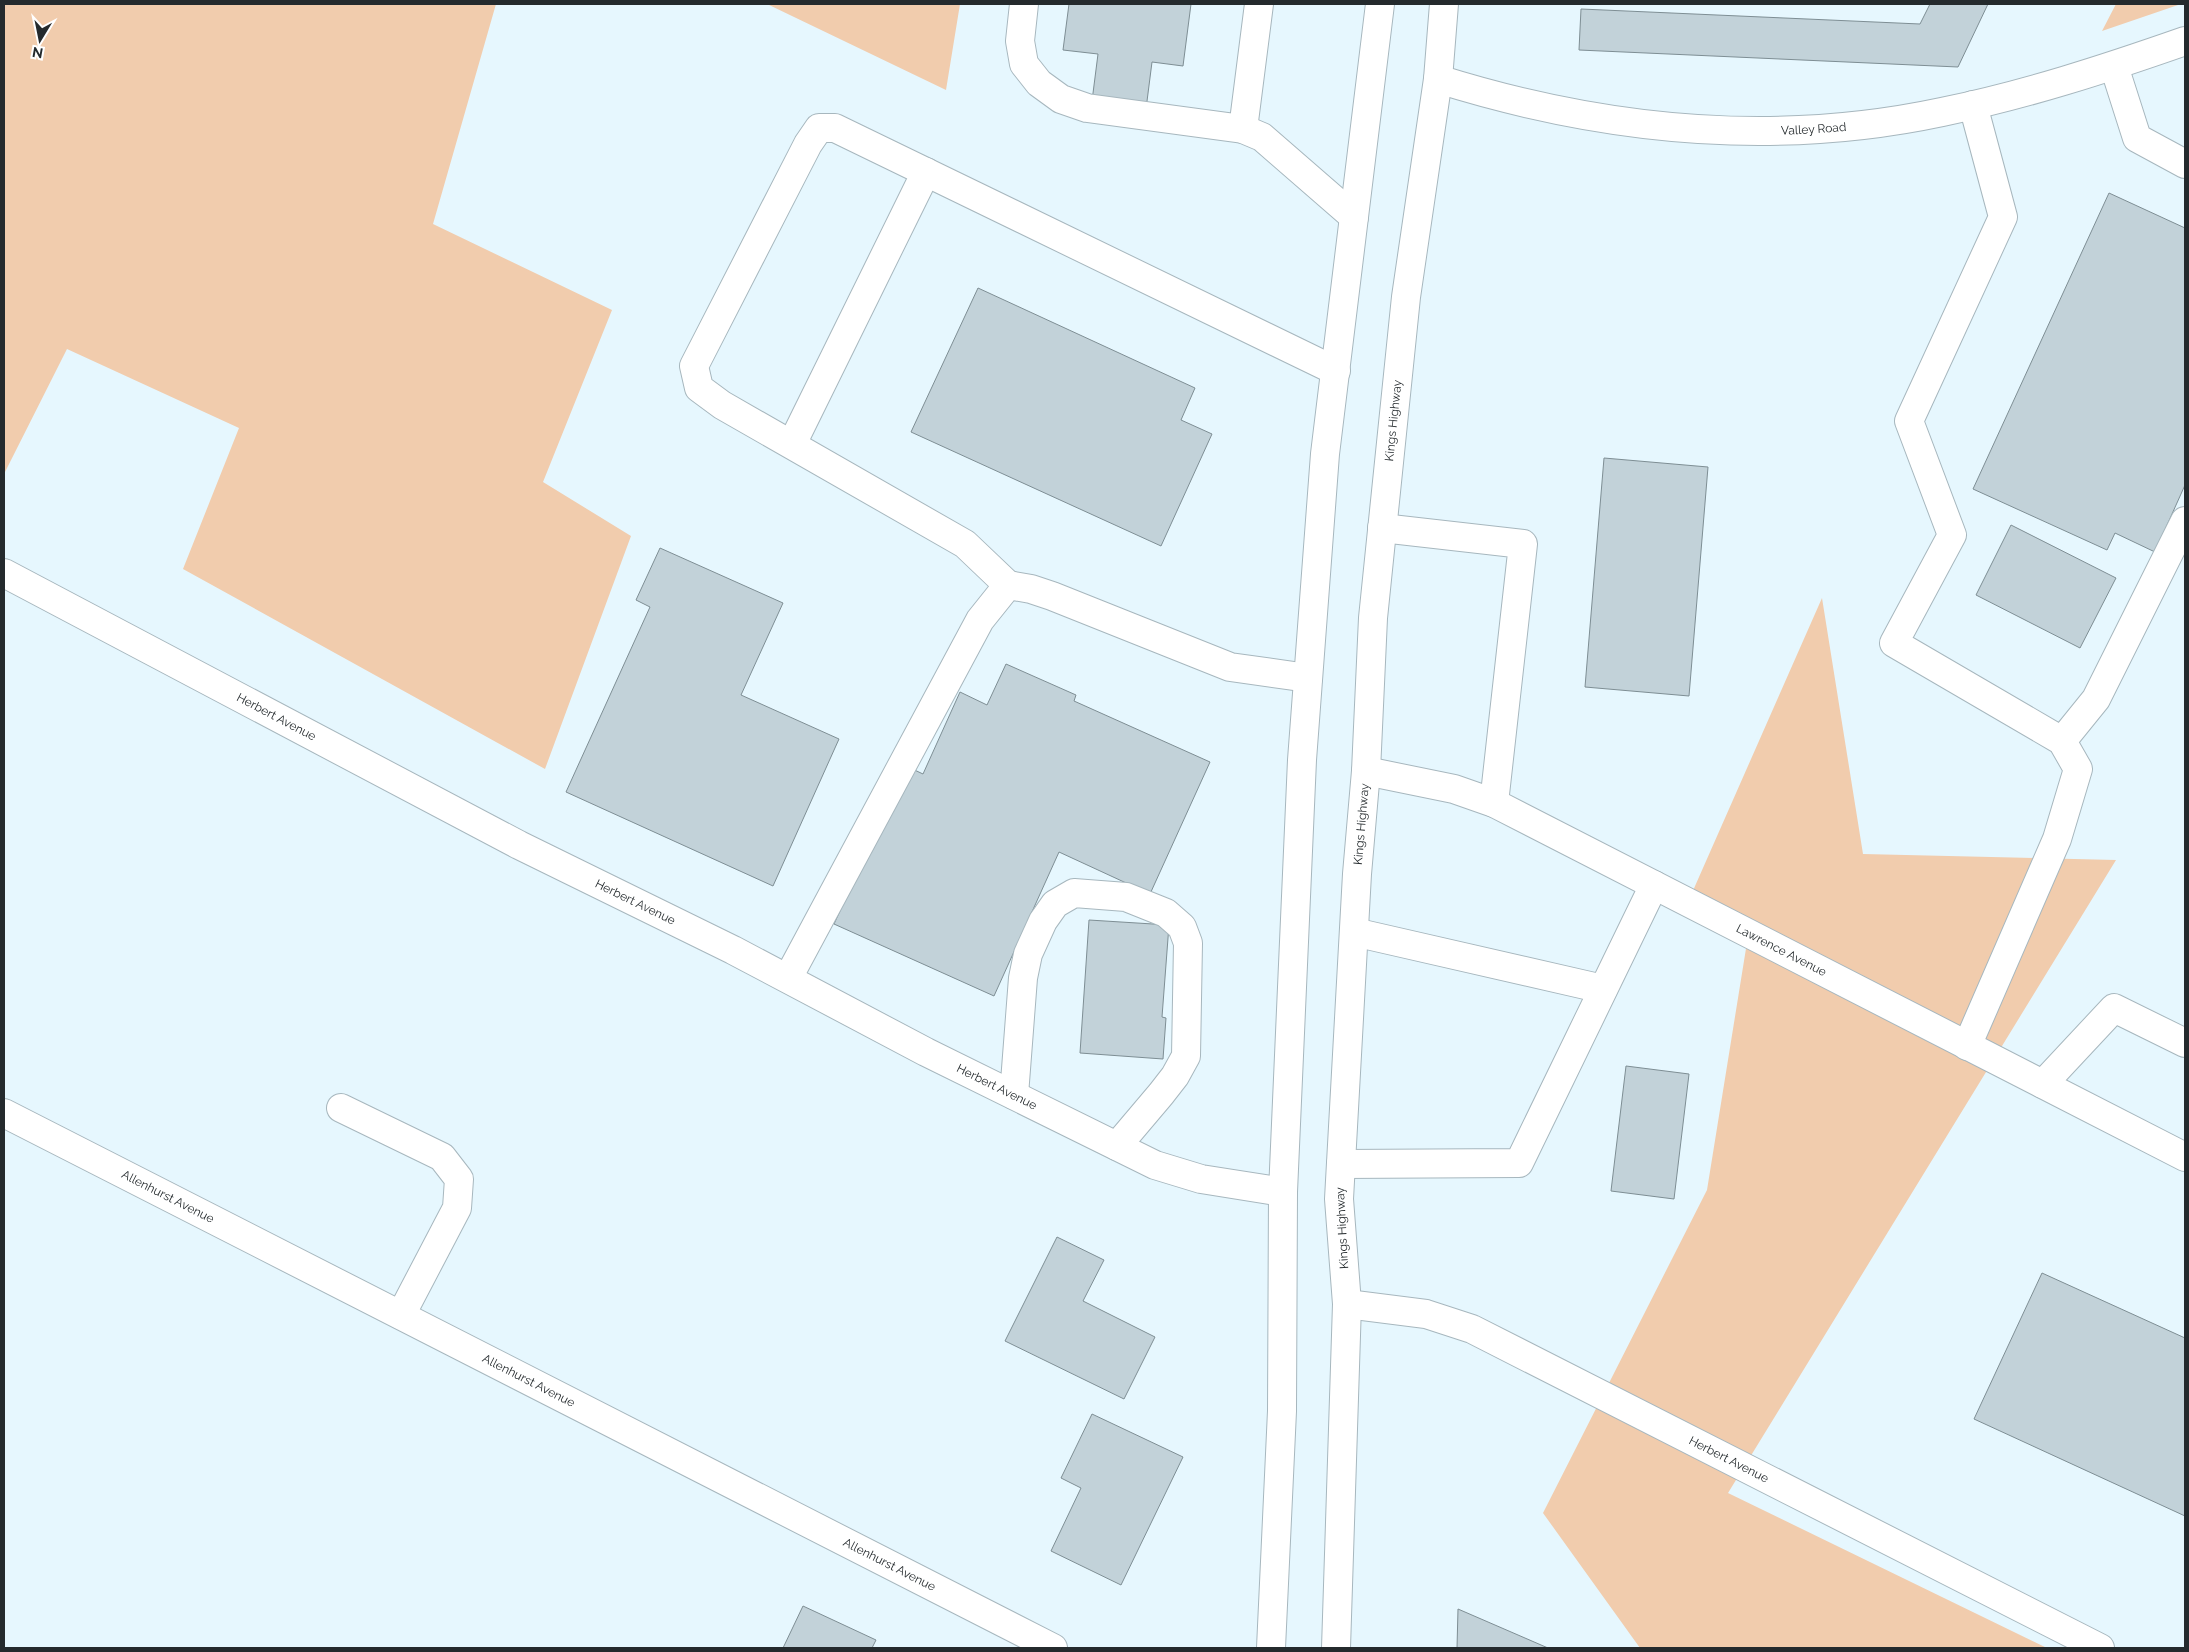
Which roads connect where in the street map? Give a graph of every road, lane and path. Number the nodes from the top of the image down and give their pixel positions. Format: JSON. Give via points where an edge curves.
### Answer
{"nodes":[{"id":1,"x":1024,"y":4,"type":"edge"},
{"id":2,"x":1259,"y":4,"type":"edge"},
{"id":3,"x":1380,"y":4,"type":"edge"},
{"id":4,"x":1444,"y":4,"type":"edge"},
{"id":5,"x":2185,"y":41,"type":"edge"},
{"id":6,"x":2114,"y":66,"type":"junction"},
{"id":7,"x":1438,"y":80,"type":"junction"},
{"id":8,"x":1973,"y":105,"type":"junction"},
{"id":9,"x":1243,"y":129,"type":"junction"},
{"id":10,"x":2185,"y":164,"type":"edge"},
{"id":11,"x":926,"y":172,"type":"junction"},
{"id":12,"x":1354,"y":217,"type":"junction"},
{"id":13,"x":1336,"y":371,"type":"junction"},
{"id":14,"x":792,"y":444,"type":"junction"},
{"id":15,"x":2185,"y":521,"type":"edge"},
{"id":16,"x":1382,"y":528,"type":"junction"},
{"id":17,"x":4,"y":573,"type":"edge"},
{"id":18,"x":1008,"y":585,"type":"junction"},
{"id":19,"x":1308,"y":678,"type":"junction"},
{"id":20,"x":2062,"y":741,"type":"junction"},
{"id":21,"x":1366,"y":771,"type":"junction"},
{"id":22,"x":1494,"y":803,"type":"junction"},
{"id":23,"x":1654,"y":885,"type":"junction"},
{"id":24,"x":1354,"y":932,"type":"junction"},
{"id":25,"x":788,"y":978,"type":"junction"},
{"id":26,"x":1603,"y":989,"type":"junction"},
{"id":27,"x":2185,"y":1043,"type":"edge"},
{"id":28,"x":1967,"y":1046,"type":"junction"},
{"id":29,"x":2044,"y":1084,"type":"junction"},
{"id":30,"x":1014,"y":1095,"type":"junction"},
{"id":31,"x":341,"y":1108,"type":"dead end"},
{"id":32,"x":4,"y":1113,"type":"edge"},
{"id":33,"x":1117,"y":1146,"type":"junction"},
{"id":34,"x":2185,"y":1157,"type":"edge"},
{"id":35,"x":1341,"y":1164,"type":"junction"},
{"id":36,"x":1283,"y":1192,"type":"junction"},
{"id":37,"x":1347,"y":1304,"type":"junction"},
{"id":38,"x":401,"y":1315,"type":"junction"},
{"id":39,"x":1053,"y":1648,"type":"edge"},
{"id":40,"x":1271,"y":1648,"type":"edge"},
{"id":41,"x":1336,"y":1648,"type":"edge"},
{"id":42,"x":2100,"y":1648,"type":"edge"}],
"edges":[{"from":1,"to":9,"type":"street","via":[[1020,41],[1024,64],[1039,83],[1061,99],[1087,108]]},
{"from":2,"to":9,"type":"street"},
{"from":3,"to":12,"type":"street"},
{"from":4,"to":7,"type":"street","name":"Kings Highway"},
{"from":5,"to":6,"type":"street","name":"Valley Road"},
{"from":6,"to":8,"type":"street","name":"Valley Road"},
{"from":6,"to":10,"type":"street","via":[[2137,138]]},
{"from":7,"to":8,"type":"street","name":"Valley Road","via":[[1547,109],[1658,126],[1715,130],[1772,130],[1885,122]]},
{"from":7,"to":16,"type":"street","name":"Kings Highway","via":[[1406,297]]},
{"from":8,"to":20,"type":"street","via":[[2003,217],[1909,421],[1952,535],[1894,643]]},
{"from":9,"to":12,"type":"street","via":[[1262,137]]},
{"from":11,"to":13,"type":"street"},
{"from":11,"to":14,"type":"street"},
{"from":11,"to":14,"type":"street","via":[[835,128],[819,128],[694,366],[699,388]]},
{"from":12,"to":13,"type":"street"},
{"from":13,"to":19,"type":"street","via":[[1325,454]]},
{"from":14,"to":18,"type":"street","via":[[966,544]]},
{"from":15,"to":20,"type":"street","via":[[2096,699]]},
{"from":16,"to":21,"type":"street","name":"Kings Highway","via":[[1373,618]]},
{"from":16,"to":22,"type":"street","via":[[1523,544]]},
{"from":17,"to":25,"type":"street","name":"Herbert Avenue","via":[[519,845]]},
{"from":18,"to":19,"type":"street","via":[[1052,596],[1230,667]]},
{"from":18,"to":25,"type":"street","via":[[980,620]]},
{"from":19,"to":36,"type":"street"},
{"from":20,"to":28,"type":"street","via":[[2078,770],[2057,839]]},
{"from":21,"to":22,"type":"street","name":"Lawrence Avenue","via":[[1454,789]]},
{"from":21,"to":24,"type":"street","name":"Kings Highway"},
{"from":22,"to":23,"type":"street","name":"Lawrence Avenue"},
{"from":23,"to":26,"type":"street"},
{"from":23,"to":28,"type":"street","name":"Lawrence Avenue"},
{"from":24,"to":26,"type":"street"},
{"from":24,"to":35,"type":"street","name":"Kings Highway"},
{"from":25,"to":30,"type":"street","name":"Herbert Avenue"},
{"from":26,"to":35,"type":"street","via":[[1519,1163]]},
{"from":27,"to":29,"type":"street","via":[[2114,1008]]},
{"from":28,"to":29,"type":"street","name":"Lawrence Avenue"},
{"from":29,"to":34,"type":"street","name":"Lawrence Avenue"},
{"from":30,"to":33,"type":"street","name":"Herbert Avenue"},
{"from":30,"to":33,"type":"street","via":[[1023,978],[1028,954],[1055,904],[1074,893],[1126,896],[1166,914],[1182,927],[1188,943],[1186,1056],[1175,1076]]},
{"from":31,"to":38,"type":"street","via":[[442,1157],[460,1179],[456,1208]]},
{"from":32,"to":38,"type":"street","name":"Allenhurst Avenue"},
{"from":33,"to":36,"type":"street","name":"Herbert Avenue","via":[[1155,1165],[1201,1179]]},
{"from":35,"to":37,"type":"street","name":"Kings Highway","via":[[1339,1199]]},
{"from":36,"to":40,"type":"street","via":[[1282,1411]]},
{"from":37,"to":41,"type":"street","name":"Kings Highway"},
{"from":37,"to":42,"type":"street","name":"Herbert Avenue","via":[[1426,1314],[1472,1329]]},
{"from":38,"to":39,"type":"street","name":"Allenhurst Avenue"}]}
